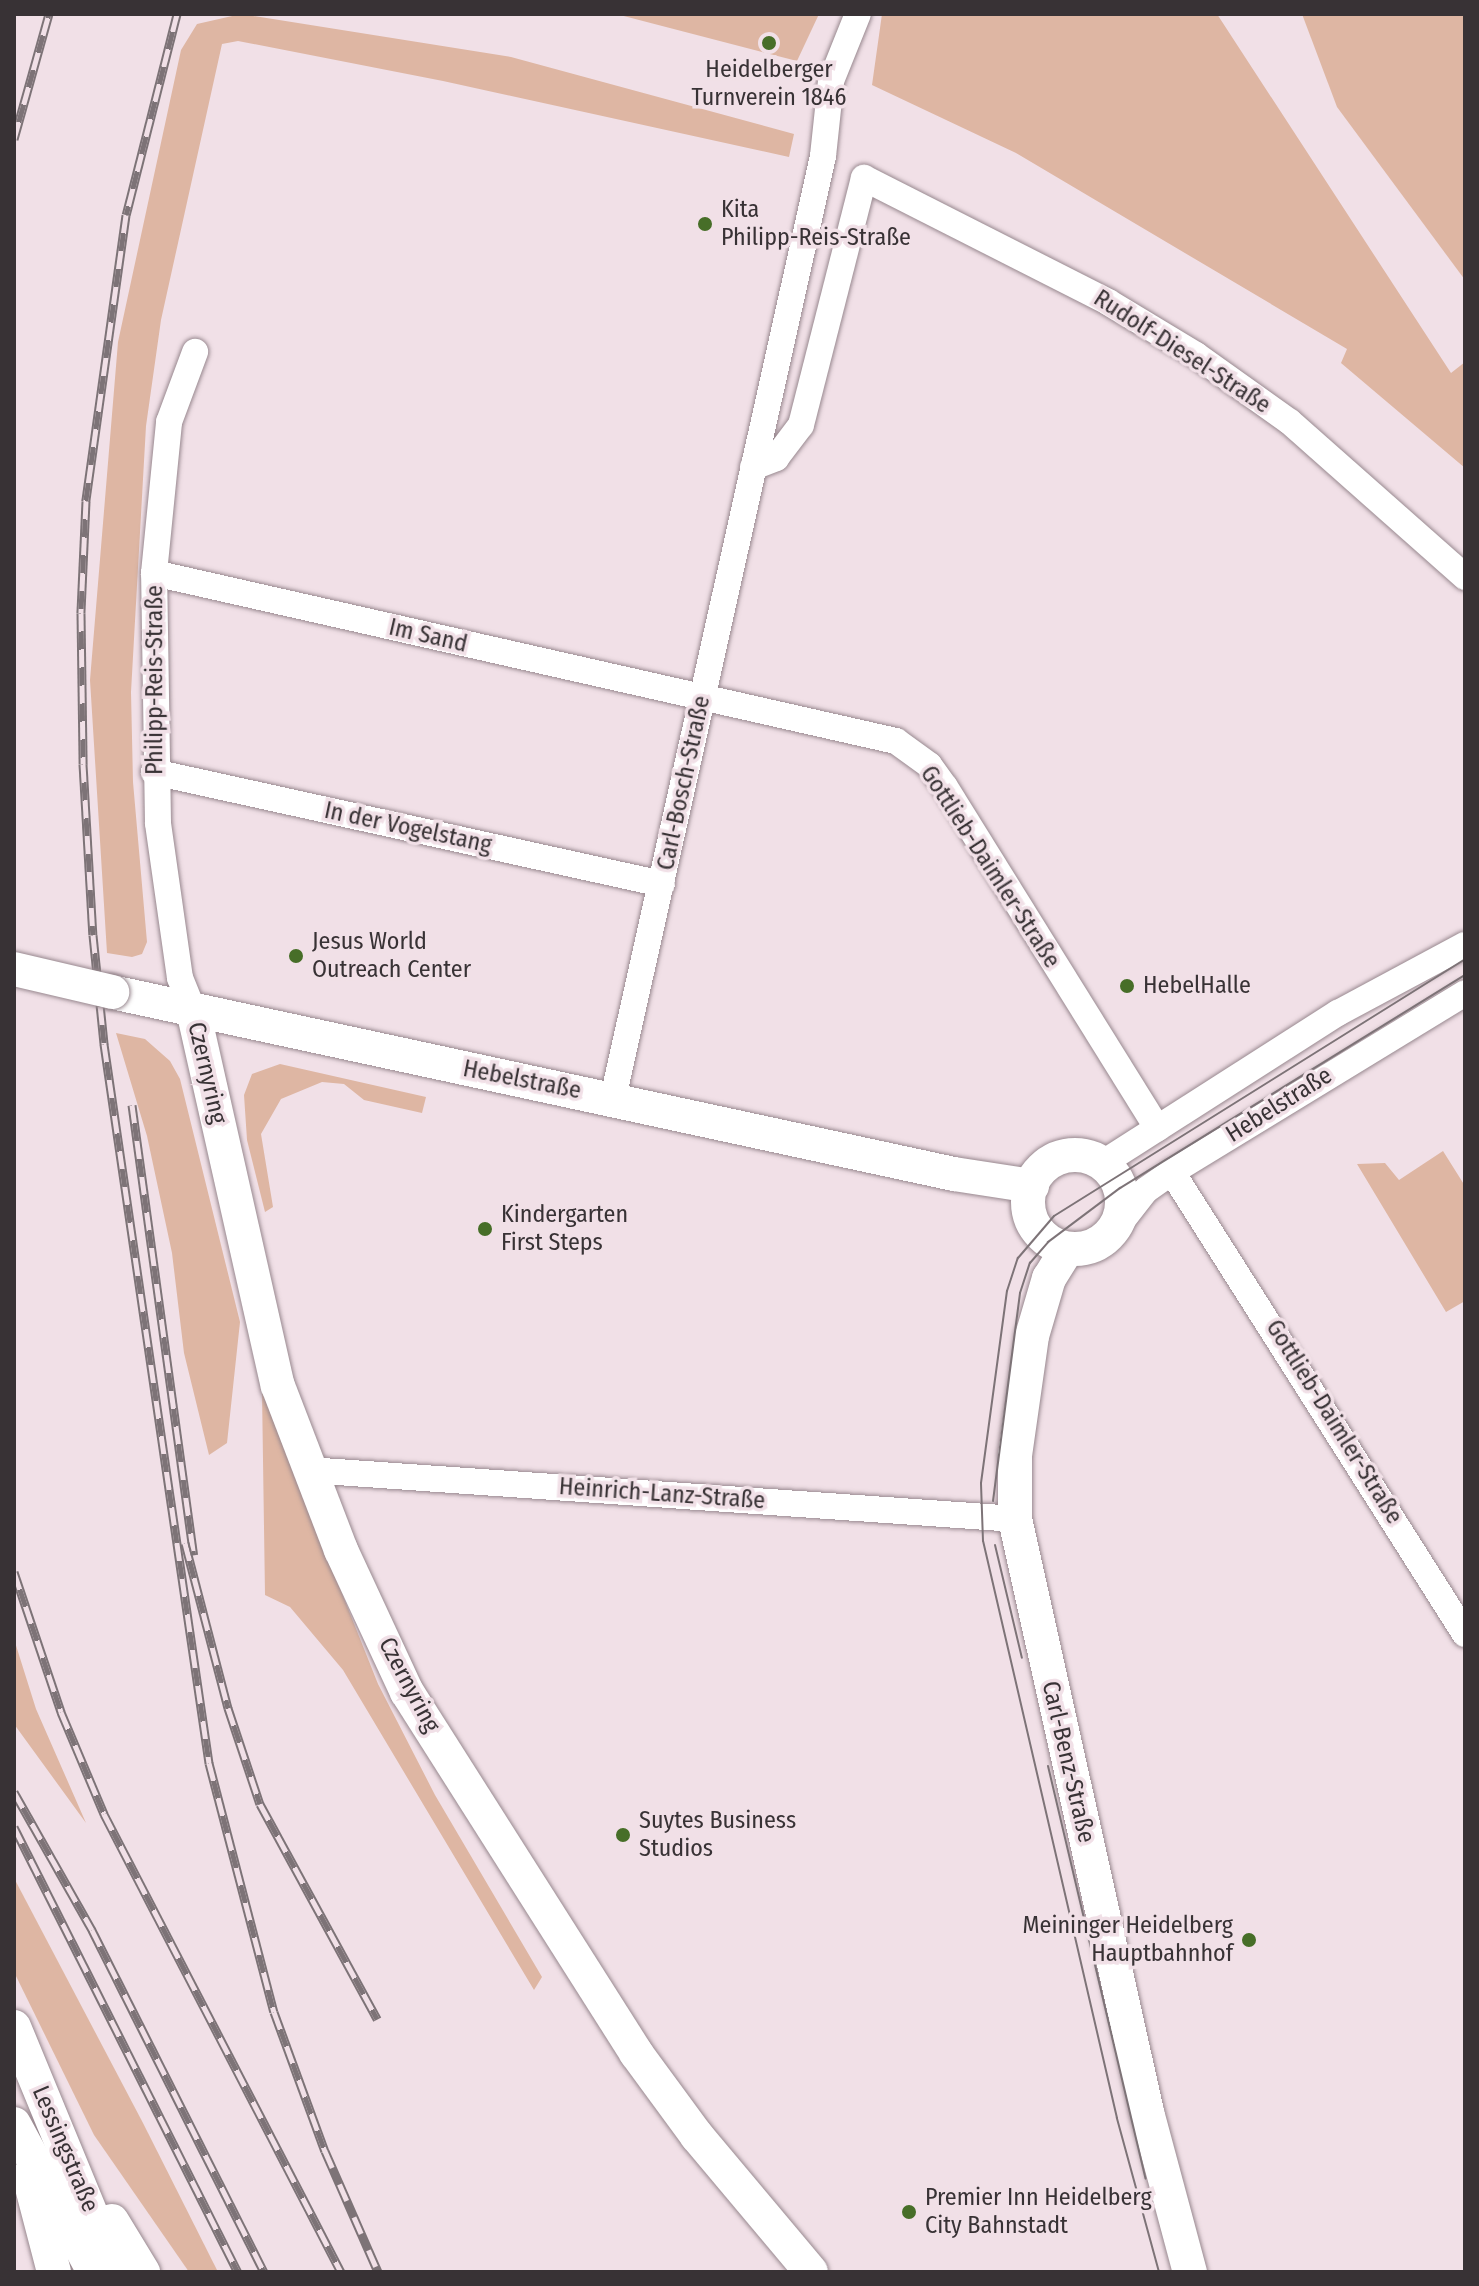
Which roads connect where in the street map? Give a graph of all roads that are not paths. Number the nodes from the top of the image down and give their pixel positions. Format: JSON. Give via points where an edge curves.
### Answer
{"nodes":[{"id":1,"x":858,"y":14,"type":"edge"},
{"id":2,"x":195,"y":352,"type":"dead end"},
{"id":3,"x":753,"y":467,"type":"junction"},
{"id":4,"x":154,"y":573,"type":"junction"},
{"id":5,"x":1465,"y":577,"type":"edge"},
{"id":6,"x":702,"y":699,"type":"junction"},
{"id":7,"x":154,"y":772,"type":"junction"},
{"id":8,"x":662,"y":884,"type":"junction"},
{"id":9,"x":1465,"y":945,"type":"edge"},
{"id":10,"x":14,"y":969,"type":"edge"},
{"id":11,"x":1465,"y":993,"type":"edge"},
{"id":12,"x":193,"y":1010,"type":"junction"},
{"id":13,"x":613,"y":1098,"type":"junction"},
{"id":14,"x":1157,"y":1128,"type":"junction"},
{"id":15,"x":1103,"y":1163,"type":"junction"},
{"id":16,"x":1172,"y":1172,"type":"junction"},
{"id":17,"x":1032,"y":1186,"type":"junction"},
{"id":18,"x":1110,"y":1236,"type":"junction"},
{"id":19,"x":1066,"y":1251,"type":"junction"},
{"id":20,"x":308,"y":1470,"type":"junction"},
{"id":21,"x":1015,"y":1519,"type":"junction"},
{"id":22,"x":1465,"y":1634,"type":"edge"},
{"id":23,"x":14,"y":2027,"type":"edge"},
{"id":24,"x":18,"y":2132,"type":"edge"},
{"id":25,"x":77,"y":2176,"type":"junction"},
{"id":26,"x":26,"y":2216,"type":"edge"},
{"id":27,"x":54,"y":2272,"type":"edge"},
{"id":28,"x":94,"y":2272,"type":"edge"},
{"id":29,"x":115,"y":2272,"type":"edge"},
{"id":30,"x":143,"y":2272,"type":"edge"},
{"id":31,"x":811,"y":2272,"type":"edge"},
{"id":32,"x":1190,"y":2272,"type":"edge"}],
"edges":[{"from":1,"to":3,"type":"street","name":"Carl-Bosch-Straße","via":[[831,81],[823,156]]},
{"from":2,"to":4,"type":"street","name":"Philipp-Reis-Straße","via":[[169,422]]},
{"from":3,"to":5,"type":"street","name":"Rudolf-Diesel-Straße","via":[[776,458],[801,425],[864,178],[1108,302],[1196,355],[1290,422]]},
{"from":3,"to":6,"type":"street","name":"Carl-Bosch-Straße"},
{"from":4,"to":6,"type":"street","name":"Im Sand"},
{"from":4,"to":7,"type":"street","name":"Philipp-Reis-Straße"},
{"from":6,"to":8,"type":"street","name":"Carl-Bosch-Straße"},
{"from":6,"to":14,"type":"street","name":"Gottlieb-Daimler-Straße","via":[[896,741],[929,765]]},
{"from":7,"to":8,"type":"street","name":"In der Vogelstang"},
{"from":7,"to":12,"type":"street","name":"Philipp-Reis-Straße","via":[[180,978]]},
{"from":8,"to":13,"type":"street","name":"Carl-Bosch-Straße"},
{"from":9,"to":14,"type":"street","name":"Hebelstraße","via":[[1338,1013]]},
{"from":10,"to":12,"type":"main road","name":"Hebelstraße","bridge":true},
{"from":11,"to":16,"type":"street","name":"Hebelstraße"},
{"from":12,"to":13,"type":"main road","name":"Hebelstraße"},
{"from":12,"to":20,"type":"main road","name":"Czernyring","via":[[262,1329]]},
{"from":13,"to":17,"type":"main road","name":"Hebelstraße","via":[[954,1174]]},
{"from":14,"to":15,"type":"street","name":"Hebelstraße"},
{"from":15,"to":17,"type":"main road","via":[[1071,1154],[1058,1157]]},
{"from":15,"to":18,"type":"main road","via":[[1120,1188]]},
{"from":16,"to":18,"type":"street","name":"Hebelstraße","via":[[1146,1190]]},
{"from":16,"to":22,"type":"street","name":"Gottlieb-Daimler-Straße"},
{"from":17,"to":19,"type":"main road","via":[[1030,1210],[1038,1231]]},
{"from":18,"to":19,"type":"main road","via":[[1093,1248]]},
{"from":19,"to":21,"type":"main road","name":"Carl-Benz-Straße","via":[[1049,1278],[1032,1336],[1015,1456]]},
{"from":20,"to":21,"type":"street","name":"Heinrich-Lanz-Straße"},
{"from":20,"to":31,"type":"main road","name":"Czernyring","via":[[407,1692],[546,1914],[689,2124]]},
{"from":21,"to":32,"type":"main road","name":"Carl-Benz-Straße","via":[[1147,2112]]},
{"from":23,"to":25,"type":"main road","name":"Lessingstraße"},
{"from":24,"to":26,"type":"main road"},
{"from":24,"to":28,"type":"main road","name":"Lessingstraße"},
{"from":25,"to":29,"type":"main road","name":"Lessingstraße"},
{"from":25,"to":30,"type":"main road","via":[[122,2233]]},
{"from":26,"to":27,"type":"main road"}]}
